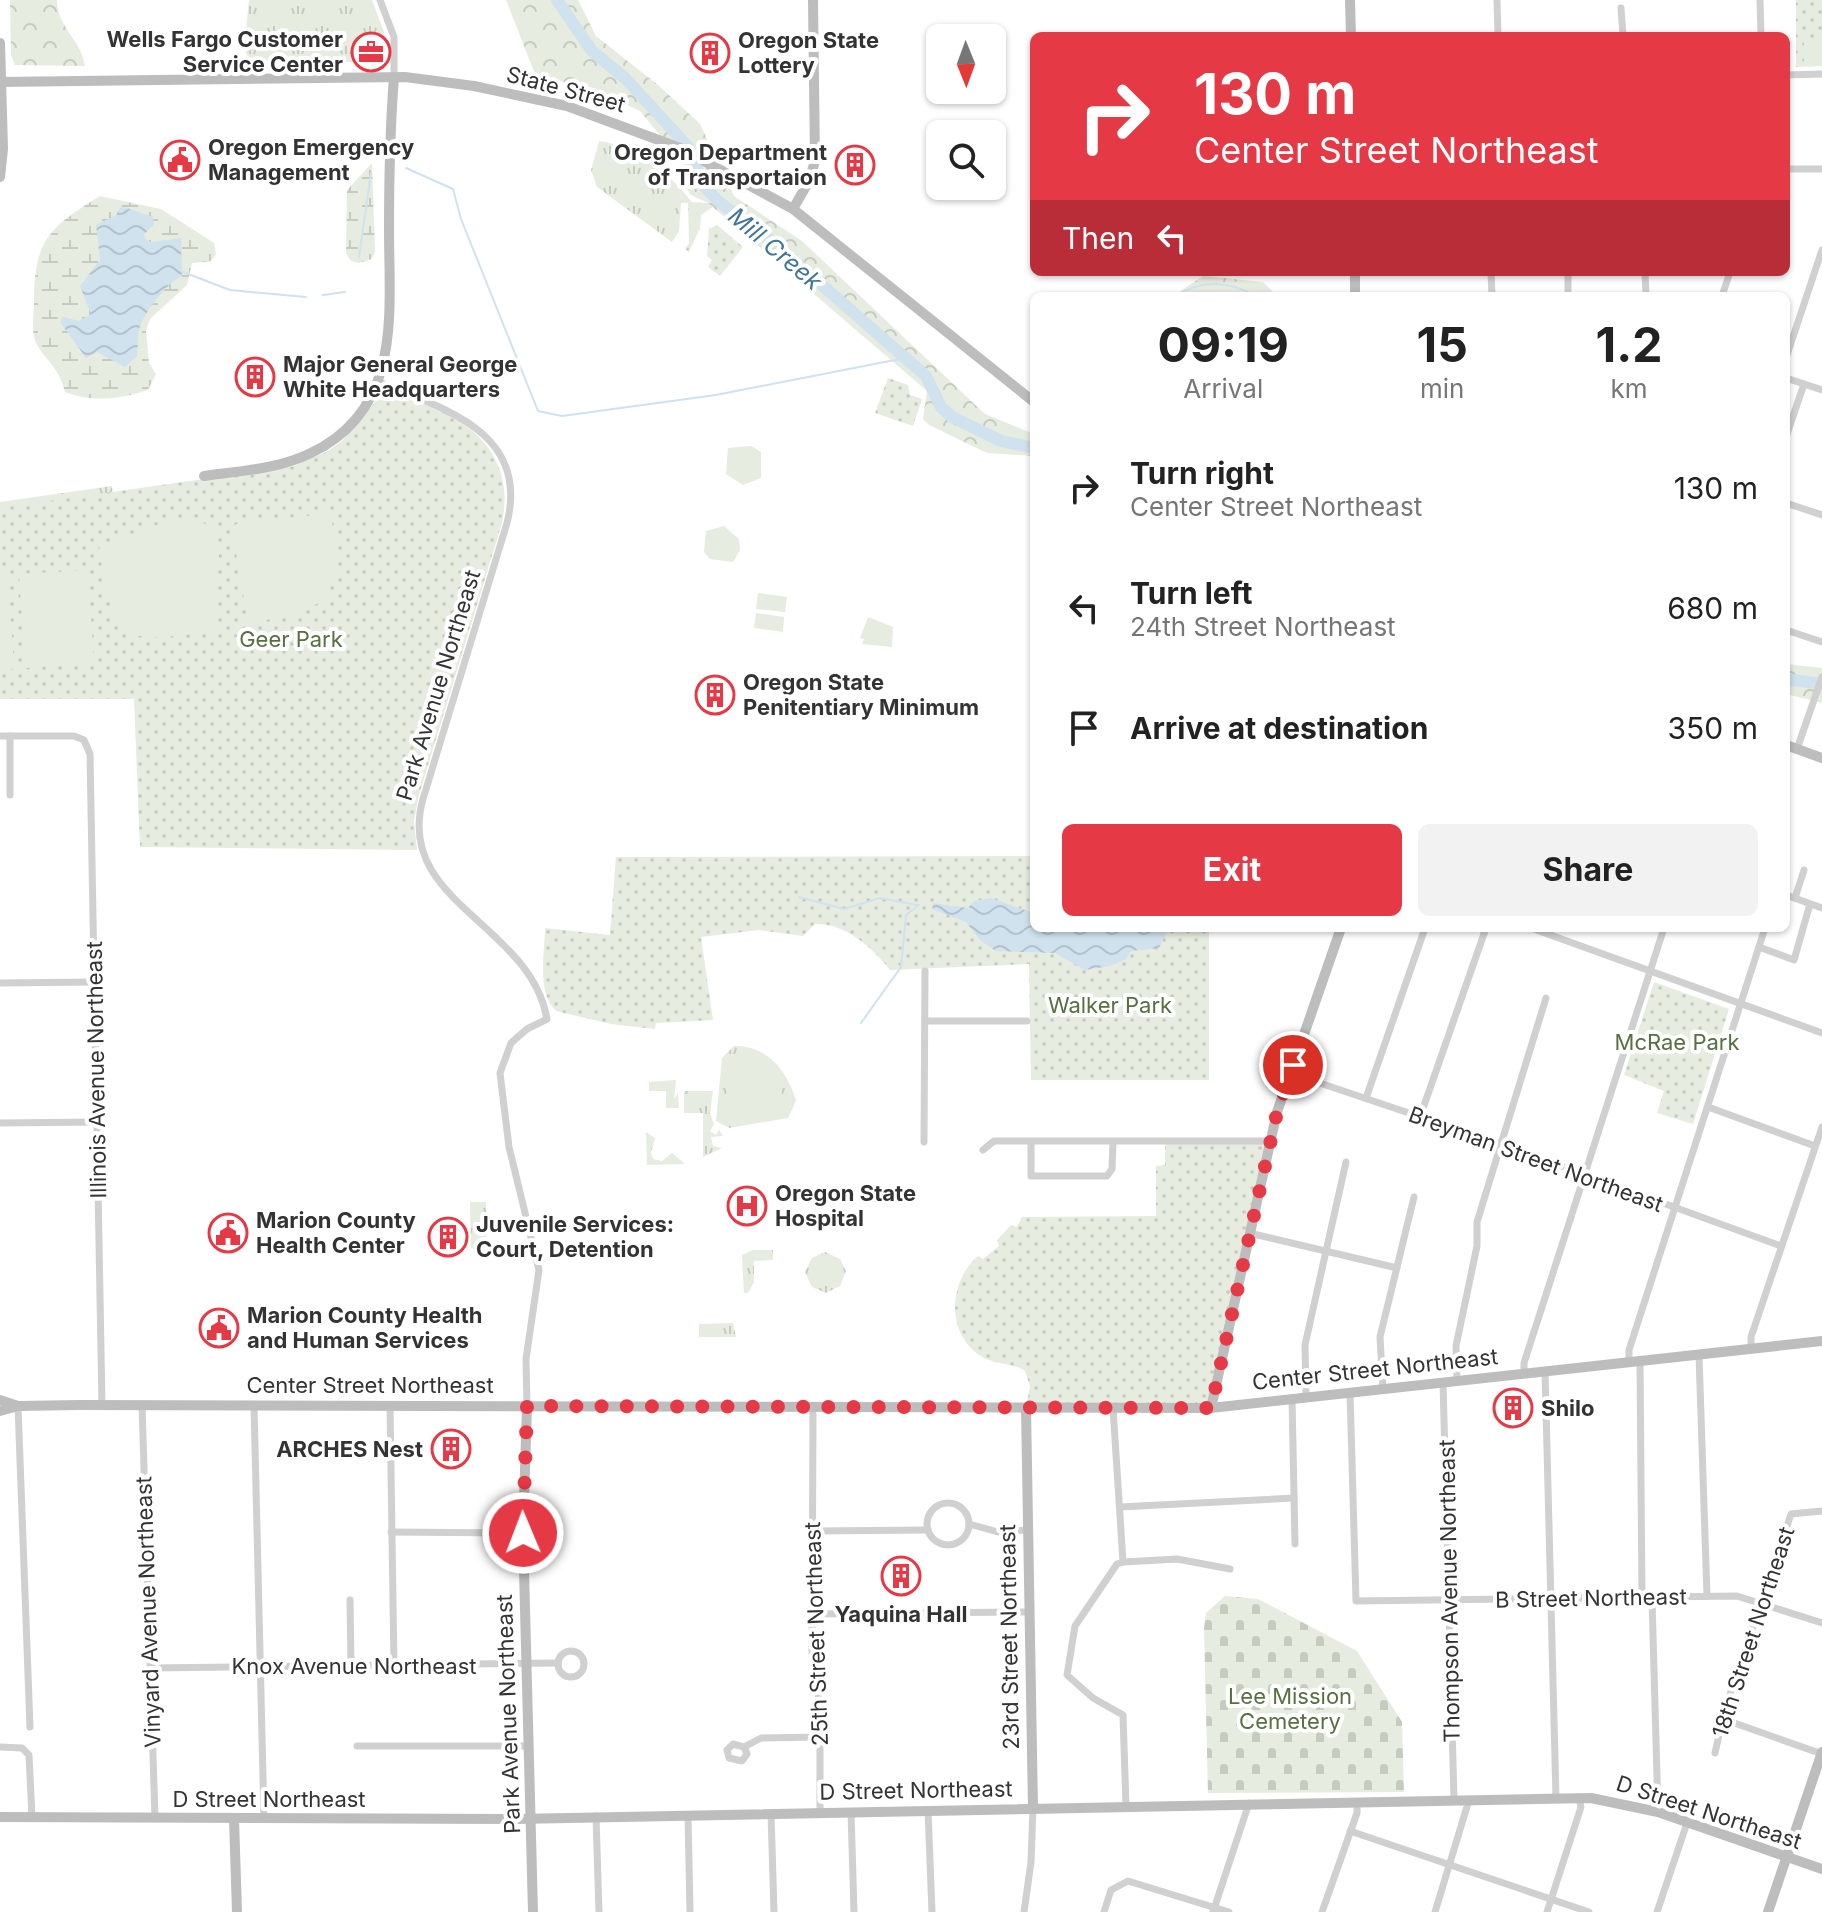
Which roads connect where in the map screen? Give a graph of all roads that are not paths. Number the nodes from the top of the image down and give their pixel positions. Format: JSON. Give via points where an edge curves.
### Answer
{"nodes":[{"id":1,"x":380,"y":0,"type":"edge"},
{"id":2,"x":813,"y":0,"type":"edge"},
{"id":3,"x":1350,"y":0,"type":"edge"},
{"id":4,"x":1497,"y":0,"type":"edge"},
{"id":5,"x":1760,"y":4,"type":"edge"},
{"id":6,"x":1621,"y":8,"type":"dead end"},
{"id":7,"x":1351,"y":32,"type":"edge"},
{"id":8,"x":1498,"y":32,"type":"edge"},
{"id":9,"x":1623,"y":32,"type":"edge"},
{"id":10,"x":1761,"y":32,"type":"edge"},
{"id":11,"x":0,"y":43,"type":"edge"},
{"id":12,"x":1822,"y":74,"type":"edge"},
{"id":13,"x":1790,"y":75,"type":"edge"},
{"id":14,"x":394,"y":77,"type":"junction"},
{"id":15,"x":0,"y":82,"type":"edge"},
{"id":16,"x":1790,"y":169,"type":"edge"},
{"id":17,"x":1822,"y":169,"type":"edge"},
{"id":18,"x":0,"y":177,"type":"edge"},
{"id":19,"x":793,"y":209,"type":"junction"},
{"id":20,"x":1822,"y":250,"type":"edge"},
{"id":21,"x":1790,"y":346,"type":"edge"},
{"id":22,"x":1790,"y":379,"type":"edge"},
{"id":23,"x":379,"y":382,"type":"junction"},
{"id":24,"x":1804,"y":384,"type":"junction"},
{"id":25,"x":1822,"y":390,"type":"edge"},
{"id":26,"x":1030,"y":399,"type":"edge"},
{"id":27,"x":1790,"y":425,"type":"edge"},
{"id":28,"x":204,"y":476,"type":"dead end"},
{"id":29,"x":1790,"y":504,"type":"edge"},
{"id":30,"x":1822,"y":515,"type":"edge"},
{"id":31,"x":1790,"y":631,"type":"edge"},
{"id":32,"x":1822,"y":642,"type":"edge"},
{"id":33,"x":1822,"y":677,"type":"edge"},
{"id":34,"x":0,"y":736,"type":"edge"},
{"id":35,"x":10,"y":736,"type":"junction"},
{"id":36,"x":1791,"y":747,"type":"edge"},
{"id":37,"x":1822,"y":758,"type":"edge"},
{"id":38,"x":10,"y":795,"type":"dead end"},
{"id":39,"x":1804,"y":870,"type":"dead end"},
{"id":40,"x":1790,"y":896,"type":"edge"},
{"id":41,"x":1795,"y":898,"type":"junction"},
{"id":42,"x":1810,"y":904,"type":"junction"},
{"id":43,"x":1822,"y":908,"type":"edge"},
{"id":44,"x":1340,"y":932,"type":"edge"},
{"id":45,"x":1424,"y":932,"type":"edge"},
{"id":46,"x":1485,"y":932,"type":"edge"},
{"id":47,"x":1542,"y":932,"type":"edge"},
{"id":48,"x":1663,"y":932,"type":"edge"},
{"id":49,"x":1764,"y":932,"type":"edge"},
{"id":50,"x":1759,"y":947,"type":"junction"},
{"id":51,"x":1651,"y":970,"type":"junction"},
{"id":52,"x":925,"y":971,"type":"dead end"},
{"id":53,"x":94,"y":982,"type":"junction"},
{"id":54,"x":0,"y":983,"type":"edge"},
{"id":55,"x":1546,"y":998,"type":"dead end"},
{"id":56,"x":1741,"y":1003,"type":"junction"},
{"id":57,"x":925,"y":1021,"type":"junction"},
{"id":58,"x":1027,"y":1021,"type":"dead end"},
{"id":59,"x":1822,"y":1033,"type":"edge"},
{"id":60,"x":1290,"y":1073,"type":"junction"},
{"id":61,"x":1366,"y":1098,"type":"junction"},
{"id":62,"x":1708,"y":1107,"type":"junction"},
{"id":63,"x":1420,"y":1117,"type":"junction"},
{"id":64,"x":98,"y":1122,"type":"junction"},
{"id":65,"x":0,"y":1123,"type":"edge"},
{"id":66,"x":1822,"y":1127,"type":"edge"},
{"id":67,"x":1271,"y":1141,"type":"junction"},
{"id":68,"x":924,"y":1142,"type":"dead end"},
{"id":69,"x":1031,"y":1142,"type":"junction"},
{"id":70,"x":1113,"y":1142,"type":"junction"},
{"id":71,"x":1501,"y":1144,"type":"junction"},
{"id":72,"x":1815,"y":1146,"type":"junction"},
{"id":73,"x":983,"y":1150,"type":"dead end"},
{"id":74,"x":1346,"y":1162,"type":"dead end"},
{"id":75,"x":1584,"y":1175,"type":"junction"},
{"id":76,"x":1414,"y":1197,"type":"dead end"},
{"id":77,"x":1675,"y":1208,"type":"junction"},
{"id":78,"x":1249,"y":1233,"type":"junction"},
{"id":79,"x":1781,"y":1246,"type":"junction"},
{"id":80,"x":1326,"y":1251,"type":"junction"},
{"id":81,"x":1397,"y":1268,"type":"junction"},
{"id":82,"x":1822,"y":1341,"type":"edge"},
{"id":83,"x":1751,"y":1349,"type":"junction"},
{"id":84,"x":1699,"y":1355,"type":"junction"},
{"id":85,"x":1634,"y":1362,"type":"junction"},
{"id":86,"x":1545,"y":1371,"type":"junction"},
{"id":87,"x":1524,"y":1373,"type":"junction"},
{"id":88,"x":1457,"y":1380,"type":"junction"},
{"id":89,"x":1443,"y":1382,"type":"junction"},
{"id":90,"x":1383,"y":1389,"type":"junction"},
{"id":91,"x":1350,"y":1392,"type":"junction"},
{"id":92,"x":1306,"y":1396,"type":"junction"},
{"id":93,"x":1292,"y":1398,"type":"junction"},
{"id":94,"x":0,"y":1400,"type":"edge"},
{"id":95,"x":102,"y":1405,"type":"junction"},
{"id":96,"x":142,"y":1405,"type":"junction"},
{"id":97,"x":254,"y":1405,"type":"junction"},
{"id":98,"x":390,"y":1405,"type":"junction"},
{"id":99,"x":18,"y":1406,"type":"junction"},
{"id":100,"x":527,"y":1406,"type":"junction"},
{"id":101,"x":813,"y":1407,"type":"junction"},
{"id":102,"x":1026,"y":1408,"type":"junction"},
{"id":103,"x":1113,"y":1408,"type":"junction"},
{"id":104,"x":1211,"y":1408,"type":"junction"},
{"id":105,"x":0,"y":1411,"type":"edge"},
{"id":106,"x":1294,"y":1498,"type":"junction"},
{"id":107,"x":1120,"y":1507,"type":"junction"},
{"id":108,"x":1822,"y":1511,"type":"edge"},
{"id":109,"x":969,"y":1524,"type":"junction"},
{"id":110,"x":928,"y":1530,"type":"junction"},
{"id":111,"x":1027,"y":1530,"type":"junction"},
{"id":112,"x":813,"y":1531,"type":"junction"},
{"id":113,"x":391,"y":1532,"type":"junction"},
{"id":114,"x":523,"y":1533,"type":"junction"},
{"id":115,"x":1295,"y":1544,"type":"dead end"},
{"id":116,"x":1123,"y":1562,"type":"junction"},
{"id":117,"x":1230,"y":1569,"type":"dead end"},
{"id":118,"x":1707,"y":1596,"type":"junction"},
{"id":119,"x":1642,"y":1598,"type":"junction"},
{"id":120,"x":1551,"y":1599,"type":"junction"},
{"id":121,"x":1652,"y":1599,"type":"junction"},
{"id":122,"x":350,"y":1600,"type":"dead end"},
{"id":123,"x":1449,"y":1600,"type":"junction"},
{"id":124,"x":1762,"y":1603,"type":"junction"},
{"id":125,"x":1028,"y":1612,"type":"junction"},
{"id":126,"x":812,"y":1614,"type":"junction"},
{"id":127,"x":1822,"y":1623,"type":"edge"},
{"id":128,"x":558,"y":1663,"type":"dead end"},
{"id":129,"x":526,"y":1664,"type":"junction"},
{"id":130,"x":260,"y":1666,"type":"junction"},
{"id":131,"x":351,"y":1666,"type":"junction"},
{"id":132,"x":394,"y":1666,"type":"junction"},
{"id":133,"x":149,"y":1668,"type":"junction"},
{"id":134,"x":1723,"y":1719,"type":"junction"},
{"id":135,"x":30,"y":1727,"type":"dead end"},
{"id":136,"x":820,"y":1737,"type":"junction"},
{"id":137,"x":357,"y":1746,"type":"dead end"},
{"id":138,"x":529,"y":1746,"type":"junction"},
{"id":139,"x":0,"y":1747,"type":"edge"},
{"id":140,"x":744,"y":1747,"type":"dead end"},
{"id":141,"x":1715,"y":1753,"type":"dead end"},
{"id":142,"x":1822,"y":1753,"type":"edge"},
{"id":143,"x":1556,"y":1798,"type":"junction"},
{"id":144,"x":1579,"y":1798,"type":"junction"},
{"id":145,"x":1454,"y":1800,"type":"junction"},
{"id":146,"x":1469,"y":1800,"type":"junction"},
{"id":147,"x":1357,"y":1802,"type":"junction"},
{"id":148,"x":1249,"y":1803,"type":"junction"},
{"id":149,"x":1126,"y":1806,"type":"junction"},
{"id":150,"x":1033,"y":1808,"type":"junction"},
{"id":151,"x":928,"y":1810,"type":"junction"},
{"id":152,"x":851,"y":1812,"type":"junction"},
{"id":153,"x":1658,"y":1812,"type":"junction"},
{"id":154,"x":771,"y":1813,"type":"junction"},
{"id":155,"x":820,"y":1813,"type":"junction"},
{"id":156,"x":688,"y":1815,"type":"junction"},
{"id":157,"x":596,"y":1816,"type":"junction"},
{"id":158,"x":0,"y":1817,"type":"edge"},
{"id":159,"x":32,"y":1817,"type":"junction"},
{"id":160,"x":155,"y":1818,"type":"junction"},
{"id":161,"x":531,"y":1818,"type":"junction"},
{"id":162,"x":234,"y":1819,"type":"junction"},
{"id":163,"x":264,"y":1819,"type":"junction"},
{"id":164,"x":1687,"y":1823,"type":"junction"},
{"id":165,"x":1350,"y":1831,"type":"junction"},
{"id":166,"x":1787,"y":1857,"type":"junction"},
{"id":167,"x":1451,"y":1866,"type":"junction"},
{"id":168,"x":1822,"y":1869,"type":"edge"},
{"id":169,"x":1551,"y":1900,"type":"junction"},
{"id":170,"x":1214,"y":1910,"type":"edge"},
{"id":171,"x":237,"y":1912,"type":"edge"},
{"id":172,"x":533,"y":1912,"type":"edge"},
{"id":173,"x":599,"y":1912,"type":"edge"},
{"id":174,"x":690,"y":1912,"type":"edge"},
{"id":175,"x":774,"y":1912,"type":"edge"},
{"id":176,"x":854,"y":1912,"type":"edge"},
{"id":177,"x":932,"y":1912,"type":"edge"},
{"id":178,"x":1024,"y":1912,"type":"edge"},
{"id":179,"x":1104,"y":1912,"type":"edge"},
{"id":180,"x":1229,"y":1912,"type":"edge"},
{"id":181,"x":1322,"y":1912,"type":"edge"},
{"id":182,"x":1435,"y":1912,"type":"edge"},
{"id":183,"x":1547,"y":1912,"type":"edge"},
{"id":184,"x":1589,"y":1912,"type":"edge"},
{"id":185,"x":1657,"y":1912,"type":"edge"},
{"id":186,"x":1768,"y":1912,"type":"edge"}],
"edges":[{"from":1,"to":14,"type":"street","via":[[394,37]]},
{"from":2,"to":19,"type":"street","via":[[815,161]]},
{"from":3,"to":7,"type":"street"},
{"from":4,"to":8,"type":"street"},
{"from":5,"to":10,"type":"street"},
{"from":6,"to":9,"type":"street"},
{"from":11,"to":15,"type":"street"},
{"from":12,"to":13,"type":"street"},
{"from":14,"to":15,"type":"street","name":"State Street"},
{"from":14,"to":19,"type":"street","name":"State Street","via":[[529,96],[603,117],[719,167]]},
{"from":14,"to":23,"type":"street","via":[[389,334]]},
{"from":15,"to":18,"type":"street"},
{"from":16,"to":17,"type":"street"},
{"from":19,"to":26,"type":"street","name":"State Street"},
{"from":20,"to":21,"type":"street"},
{"from":22,"to":24,"type":"street"},
{"from":23,"to":28,"type":"street","via":[[360,415],[310,454],[277,465]]},
{"from":23,"to":100,"type":"street","name":"Park Avenue Northeast","via":[[478,428],[501,455],[510,483],[507,523],[421,805],[419,832],[434,876],[530,971],[545,1008],[547,1019],[511,1043],[500,1073],[511,1158],[539,1270],[526,1359]]},
{"from":24,"to":25,"type":"street"},
{"from":24,"to":27,"type":"street"},
{"from":29,"to":30,"type":"street"},
{"from":31,"to":32,"type":"street"},
{"from":33,"to":36,"type":"street"},
{"from":34,"to":35,"type":"street"},
{"from":35,"to":38,"type":"street"},
{"from":35,"to":53,"type":"street","name":"Illinois Avenue Northeast","via":[[81,738],[90,754]]},
{"from":36,"to":37,"type":"street"},
{"from":39,"to":41,"type":"street"},
{"from":40,"to":41,"type":"street"},
{"from":41,"to":42,"type":"street"},
{"from":42,"to":43,"type":"street"},
{"from":42,"to":50,"type":"street","via":[[1794,960]]},
{"from":44,"to":60,"type":"street"},
{"from":45,"to":61,"type":"street"},
{"from":46,"to":63,"type":"street"},
{"from":47,"to":51,"type":"street"},
{"from":48,"to":51,"type":"street"},
{"from":49,"to":50,"type":"street"},
{"from":50,"to":56,"type":"street"},
{"from":51,"to":56,"type":"street"},
{"from":51,"to":75,"type":"street"},
{"from":52,"to":57,"type":"street"},
{"from":53,"to":54,"type":"street"},
{"from":53,"to":64,"type":"street","name":"Illinois Avenue Northeast"},
{"from":55,"to":71,"type":"street"},
{"from":56,"to":59,"type":"street"},
{"from":56,"to":62,"type":"street"},
{"from":57,"to":58,"type":"street"},
{"from":57,"to":68,"type":"street"},
{"from":60,"to":61,"type":"street","name":"Breyman Street Northeast"},
{"from":60,"to":67,"type":"street"},
{"from":61,"to":63,"type":"street","name":"Breyman Street Northeast"},
{"from":62,"to":72,"type":"street"},
{"from":62,"to":77,"type":"street"},
{"from":63,"to":71,"type":"street","name":"Breyman Street Northeast"},
{"from":64,"to":65,"type":"street"},
{"from":64,"to":95,"type":"street","name":"Illinois Avenue Northeast"},
{"from":66,"to":72,"type":"street"},
{"from":67,"to":70,"type":"street"},
{"from":67,"to":78,"type":"street"},
{"from":69,"to":70,"type":"street"},
{"from":69,"to":70,"type":"street","via":[[1031,1176],[1107,1176],[1112,1173]]},
{"from":69,"to":73,"type":"street","via":[[994,1141]]},
{"from":71,"to":75,"type":"street","name":"Breyman Street Northeast"},
{"from":71,"to":88,"type":"street","via":[[1477,1222],[1477,1246],[1455,1352]]},
{"from":72,"to":79,"type":"street"},
{"from":74,"to":80,"type":"street"},
{"from":75,"to":77,"type":"street","name":"Breyman Street Northeast"},
{"from":75,"to":87,"type":"street"},
{"from":76,"to":81,"type":"street"},
{"from":77,"to":79,"type":"street","name":"Breyman Street Northeast"},
{"from":77,"to":85,"type":"street","via":[[1629,1350]]},
{"from":78,"to":80,"type":"street"},
{"from":78,"to":104,"type":"street"},
{"from":79,"to":83,"type":"street"},
{"from":80,"to":81,"type":"street"},
{"from":80,"to":92,"type":"street","via":[[1303,1357]]},
{"from":81,"to":90,"type":"street","via":[[1379,1348]]},
{"from":82,"to":83,"type":"street","name":"Center Street Northeast"},
{"from":83,"to":84,"type":"street","name":"Center Street Northeast"},
{"from":84,"to":85,"type":"street","name":"Center Street Northeast"},
{"from":84,"to":118,"type":"street"},
{"from":85,"to":86,"type":"street","name":"Center Street Northeast"},
{"from":85,"to":119,"type":"street"},
{"from":86,"to":87,"type":"street","name":"Center Street Northeast"},
{"from":86,"to":120,"type":"street"},
{"from":87,"to":88,"type":"street","name":"Center Street Northeast"},
{"from":88,"to":89,"type":"street","name":"Center Street Northeast"},
{"from":89,"to":90,"type":"street","name":"Center Street Northeast"},
{"from":89,"to":123,"type":"street","name":"Thompson Avenue Northeast"},
{"from":90,"to":91,"type":"street","name":"Center Street Northeast"},
{"from":91,"to":92,"type":"street","name":"Center Street Northeast"},
{"from":91,"to":123,"type":"street","name":"B Street Northeast","via":[[1356,1601]]},
{"from":92,"to":93,"type":"street","name":"Center Street Northeast"},
{"from":93,"to":104,"type":"street","name":"Center Street Northeast"},
{"from":93,"to":106,"type":"street"},
{"from":94,"to":99,"type":"street","name":"Center Street Northeast"},
{"from":95,"to":96,"type":"street","name":"Center Street Northeast"},
{"from":95,"to":99,"type":"street","name":"Center Street Northeast"},
{"from":96,"to":97,"type":"street","name":"Center Street Northeast"},
{"from":96,"to":133,"type":"street","name":"Vinyard Avenue Northeast"},
{"from":97,"to":98,"type":"street","name":"Center Street Northeast"},
{"from":97,"to":130,"type":"street"},
{"from":98,"to":100,"type":"street","name":"Center Street Northeast"},
{"from":98,"to":113,"type":"street"},
{"from":99,"to":105,"type":"street","name":"Center Street Northeast"},
{"from":99,"to":135,"type":"street"},
{"from":100,"to":101,"type":"street","name":"Center Street Northeast","via":[[619,1411]]},
{"from":100,"to":114,"type":"street","name":"Park Avenue Northeast"},
{"from":101,"to":102,"type":"street","name":"Center Street Northeast"},
{"from":101,"to":112,"type":"street","name":"25th Street Northeast"},
{"from":102,"to":103,"type":"street","name":"Center Street Northeast"},
{"from":102,"to":111,"type":"street","name":"23rd Street Northeast"},
{"from":103,"to":104,"type":"street","name":"Center Street Northeast"},
{"from":103,"to":107,"type":"street"},
{"from":106,"to":107,"type":"street"},
{"from":106,"to":115,"type":"street"},
{"from":107,"to":116,"type":"street"},
{"from":108,"to":124,"type":"street","name":"18th Street Northeast","via":[[1792,1512]]},
{"from":109,"to":110,"type":"street","via":[[965,1537],[954,1545],[935,1541]]},
{"from":109,"to":110,"type":"street","via":[[964,1511],[948,1503],[931,1511]]},
{"from":109,"to":111,"type":"street","via":[[998,1532]]},
{"from":110,"to":112,"type":"street"},
{"from":111,"to":125,"type":"street","name":"23rd Street Northeast"},
{"from":112,"to":126,"type":"street","name":"25th Street Northeast"},
{"from":113,"to":114,"type":"street"},
{"from":113,"to":132,"type":"street"},
{"from":114,"to":129,"type":"street","name":"Park Avenue Northeast"},
{"from":116,"to":117,"type":"street","via":[[1177,1559]]},
{"from":116,"to":149,"type":"street","via":[[1075,1626],[1067,1675],[1123,1715]]},
{"from":118,"to":121,"type":"street","name":"B Street Northeast"},
{"from":118,"to":124,"type":"street","name":"B Street Northeast"},
{"from":119,"to":120,"type":"street","name":"B Street Northeast"},
{"from":119,"to":121,"type":"street","name":"B Street Northeast"},
{"from":120,"to":123,"type":"street","name":"B Street Northeast"},
{"from":120,"to":143,"type":"street"},
{"from":121,"to":153,"type":"street"},
{"from":122,"to":131,"type":"street"},
{"from":123,"to":145,"type":"street","name":"Thompson Avenue Northeast"},
{"from":124,"to":127,"type":"street","name":"B Street Northeast"},
{"from":124,"to":134,"type":"street","name":"18th Street Northeast"},
{"from":125,"to":126,"type":"street"},
{"from":125,"to":150,"type":"street","name":"23rd Street Northeast"},
{"from":126,"to":136,"type":"street","name":"25th Street Northeast"},
{"from":128,"to":129,"type":"street","name":"Knox Avenue Northeast"},
{"from":129,"to":132,"type":"street","name":"Knox Avenue Northeast"},
{"from":129,"to":138,"type":"street","name":"Park Avenue Northeast"},
{"from":130,"to":131,"type":"street","name":"Knox Avenue Northeast"},
{"from":130,"to":133,"type":"street","name":"Knox Avenue Northeast"},
{"from":130,"to":163,"type":"street"},
{"from":131,"to":132,"type":"street","name":"Knox Avenue Northeast"},
{"from":133,"to":160,"type":"street","name":"Vinyard Avenue Northeast"},
{"from":134,"to":141,"type":"street","name":"18th Street Northeast"},
{"from":134,"to":142,"type":"street"},
{"from":136,"to":140,"type":"street","via":[[761,1738]]},
{"from":136,"to":155,"type":"street","name":"25th Street Northeast"},
{"from":137,"to":138,"type":"street"},
{"from":138,"to":161,"type":"street","name":"Park Avenue Northeast"},
{"from":139,"to":159,"type":"street","via":[[22,1748],[29,1755]]},
{"from":142,"to":166,"type":"street"},
{"from":143,"to":144,"type":"street","name":"D Street Northeast"},
{"from":143,"to":146,"type":"street","name":"D Street Northeast"},
{"from":144,"to":153,"type":"street","name":"D Street Northeast","via":[[1606,1798]]},
{"from":144,"to":169,"type":"street","via":[[1581,1807]]},
{"from":145,"to":146,"type":"street","name":"D Street Northeast"},
{"from":145,"to":147,"type":"street","name":"D Street Northeast"},
{"from":146,"to":167,"type":"street"},
{"from":147,"to":148,"type":"street","name":"D Street Northeast"},
{"from":147,"to":165,"type":"street"},
{"from":148,"to":149,"type":"street","name":"D Street Northeast"},
{"from":148,"to":170,"type":"street"},
{"from":149,"to":150,"type":"street","name":"D Street Northeast"},
{"from":150,"to":151,"type":"street","name":"D Street Northeast"},
{"from":150,"to":178,"type":"street","name":"23rd Street Northeast"},
{"from":151,"to":152,"type":"street","name":"D Street Northeast"},
{"from":151,"to":177,"type":"street"},
{"from":152,"to":155,"type":"street","name":"D Street Northeast"},
{"from":152,"to":176,"type":"street"},
{"from":153,"to":164,"type":"street","name":"D Street Northeast"},
{"from":154,"to":155,"type":"street","name":"D Street Northeast"},
{"from":154,"to":156,"type":"street","name":"D Street Northeast"},
{"from":154,"to":175,"type":"street"},
{"from":156,"to":157,"type":"street","name":"D Street Northeast"},
{"from":156,"to":174,"type":"street"},
{"from":157,"to":161,"type":"street","name":"D Street Northeast"},
{"from":157,"to":173,"type":"street"},
{"from":158,"to":159,"type":"street","name":"D Street Northeast"},
{"from":159,"to":160,"type":"street","name":"D Street Northeast"},
{"from":160,"to":162,"type":"street","name":"D Street Northeast"},
{"from":161,"to":163,"type":"street","name":"D Street Northeast"},
{"from":161,"to":172,"type":"street","name":"Park Avenue Northeast"},
{"from":162,"to":163,"type":"street","name":"D Street Northeast"},
{"from":162,"to":171,"type":"street"},
{"from":164,"to":166,"type":"street","name":"D Street Northeast"},
{"from":164,"to":185,"type":"street"},
{"from":165,"to":167,"type":"street"},
{"from":165,"to":181,"type":"street"},
{"from":166,"to":168,"type":"street","name":"D Street Northeast"},
{"from":166,"to":186,"type":"street"},
{"from":167,"to":169,"type":"street"},
{"from":167,"to":182,"type":"street"},
{"from":169,"to":183,"type":"street"},
{"from":169,"to":184,"type":"street"},
{"from":170,"to":179,"type":"street","via":[[1138,1882],[1111,1890]]},
{"from":170,"to":180,"type":"street"}]}
